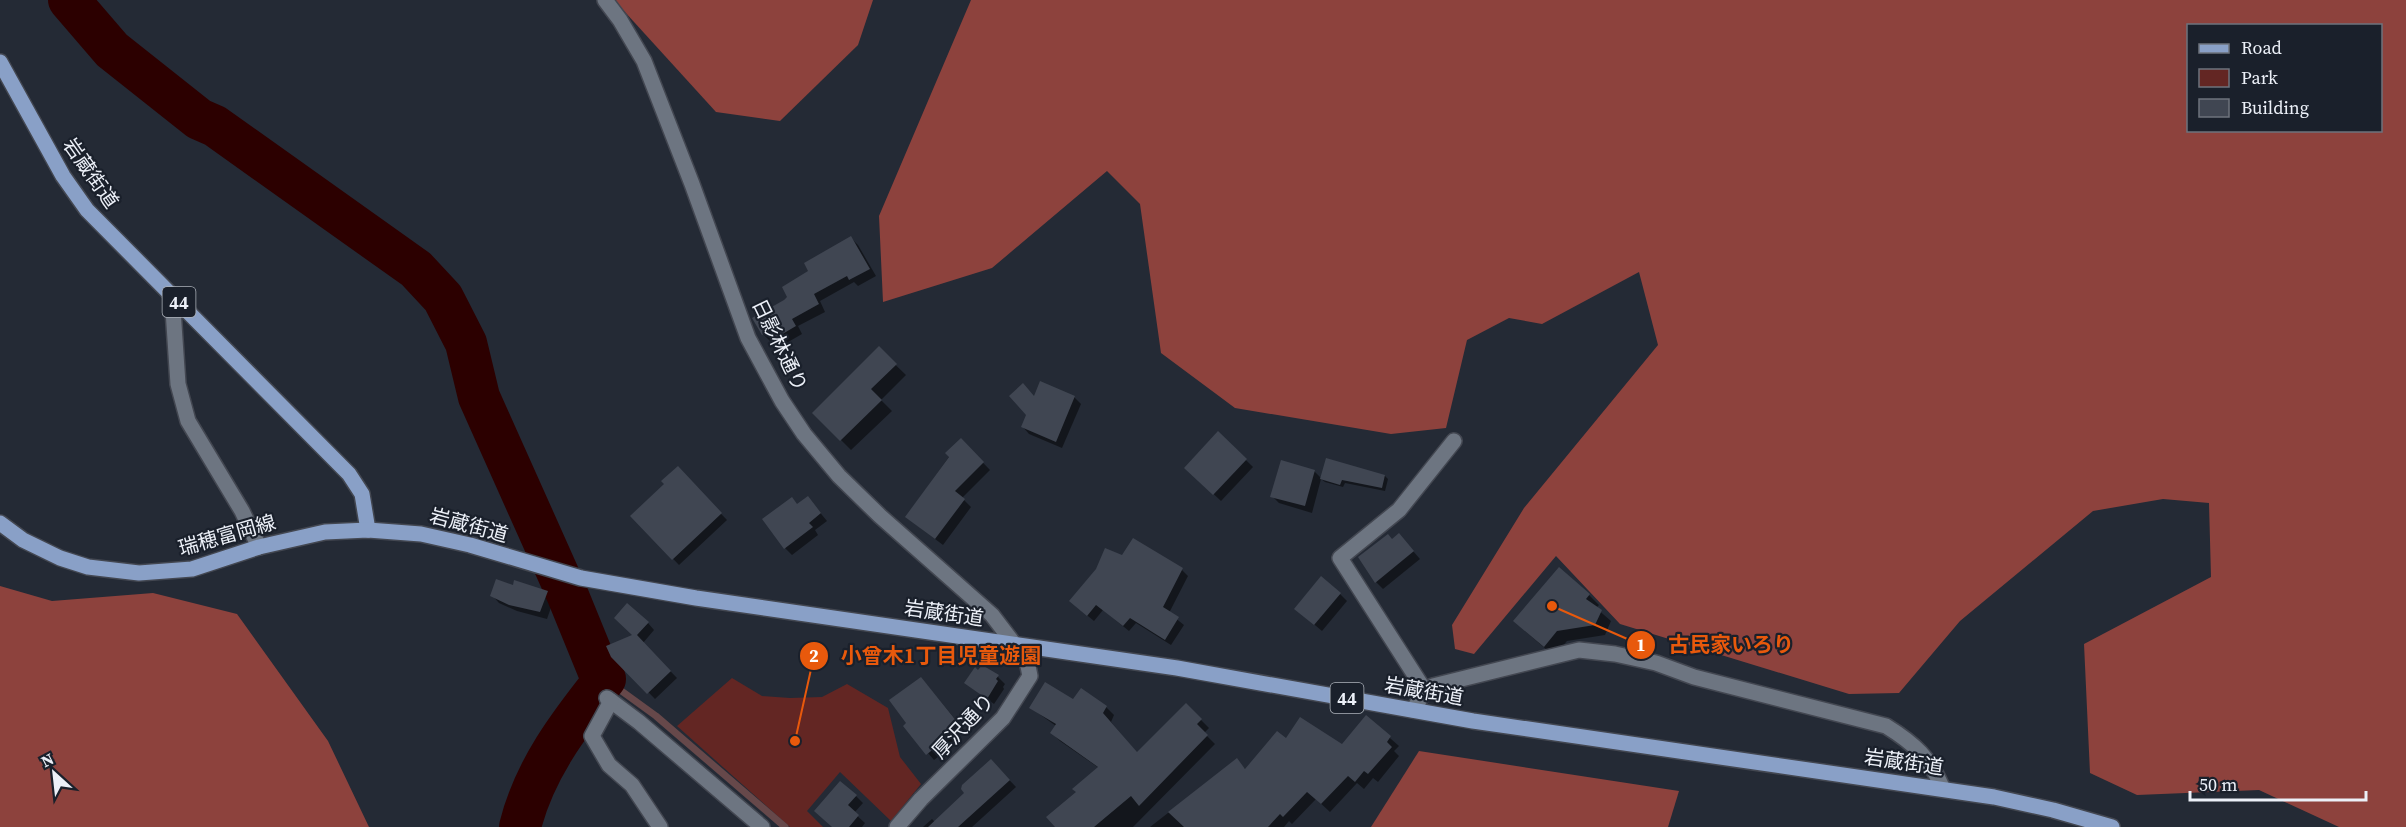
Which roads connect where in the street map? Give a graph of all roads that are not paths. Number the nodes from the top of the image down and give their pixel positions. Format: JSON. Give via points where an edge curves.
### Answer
{"nodes":[{"id":1,"x":606,"y":0,"type":"edge"},
{"id":2,"x":0,"y":62,"type":"edge"},
{"id":3,"x":172,"y":295,"type":"junction"},
{"id":4,"x":1454,"y":441,"type":"dead end"},
{"id":5,"x":0,"y":523,"type":"edge"},
{"id":6,"x":368,"y":530,"type":"junction"},
{"id":7,"x":259,"y":547,"type":"junction"},
{"id":8,"x":1013,"y":645,"type":"junction"},
{"id":9,"x":1425,"y":691,"type":"junction"},
{"id":10,"x":1413,"y":710,"type":"junction"},
{"id":11,"x":1943,"y":789,"type":"junction"},
{"id":12,"x":660,"y":827,"type":"edge"},
{"id":13,"x":762,"y":827,"type":"edge"},
{"id":14,"x":897,"y":827,"type":"edge"},
{"id":15,"x":2112,"y":827,"type":"edge"}],
"edges":[{"from":1,"to":8,"type":"street","name":"日影林通り","via":[[644,62],[748,338],[782,401],[839,476],[992,615]]},
{"from":2,"to":3,"type":"main road","name":"岩蔵街道","number":"44","via":[[63,176],[87,210]]},
{"from":3,"to":6,"type":"main road","name":"岩蔵街道","number":"44","via":[[348,474],[362,494]]},
{"from":3,"to":7,"type":"street","via":[[178,384],[188,421]]},
{"from":4,"to":9,"type":"street","via":[[1399,510],[1340,558]]},
{"from":5,"to":7,"type":"main road","name":"瑞穂富岡線","number":"44","via":[[60,558],[123,572],[192,569]]},
{"from":6,"to":7,"type":"main road","name":"瑞穂富岡線","number":"44","via":[[325,532]]},
{"from":6,"to":8,"type":"main road","name":"岩蔵街道","number":"44","via":[[442,538],[582,578]]},
{"from":8,"to":10,"type":"main road","name":"岩蔵街道","number":"44","via":[[1177,668]]},
{"from":8,"to":14,"type":"street","name":"厚沢通り","via":[[1030,669],[1020,692],[983,740]]},
{"from":9,"to":10,"type":"street"},
{"from":9,"to":11,"type":"street","via":[[1579,650],[1615,654],[1886,726],[1934,768]]},
{"from":10,"to":11,"type":"main road","name":"岩蔵街道","number":"44"},
{"from":11,"to":15,"type":"main road","name":"岩蔵街道","number":"44","via":[[2028,804]]},
{"from":12,"to":13,"type":"street","via":[[632,785],[609,765],[592,736],[609,699]]}]}
